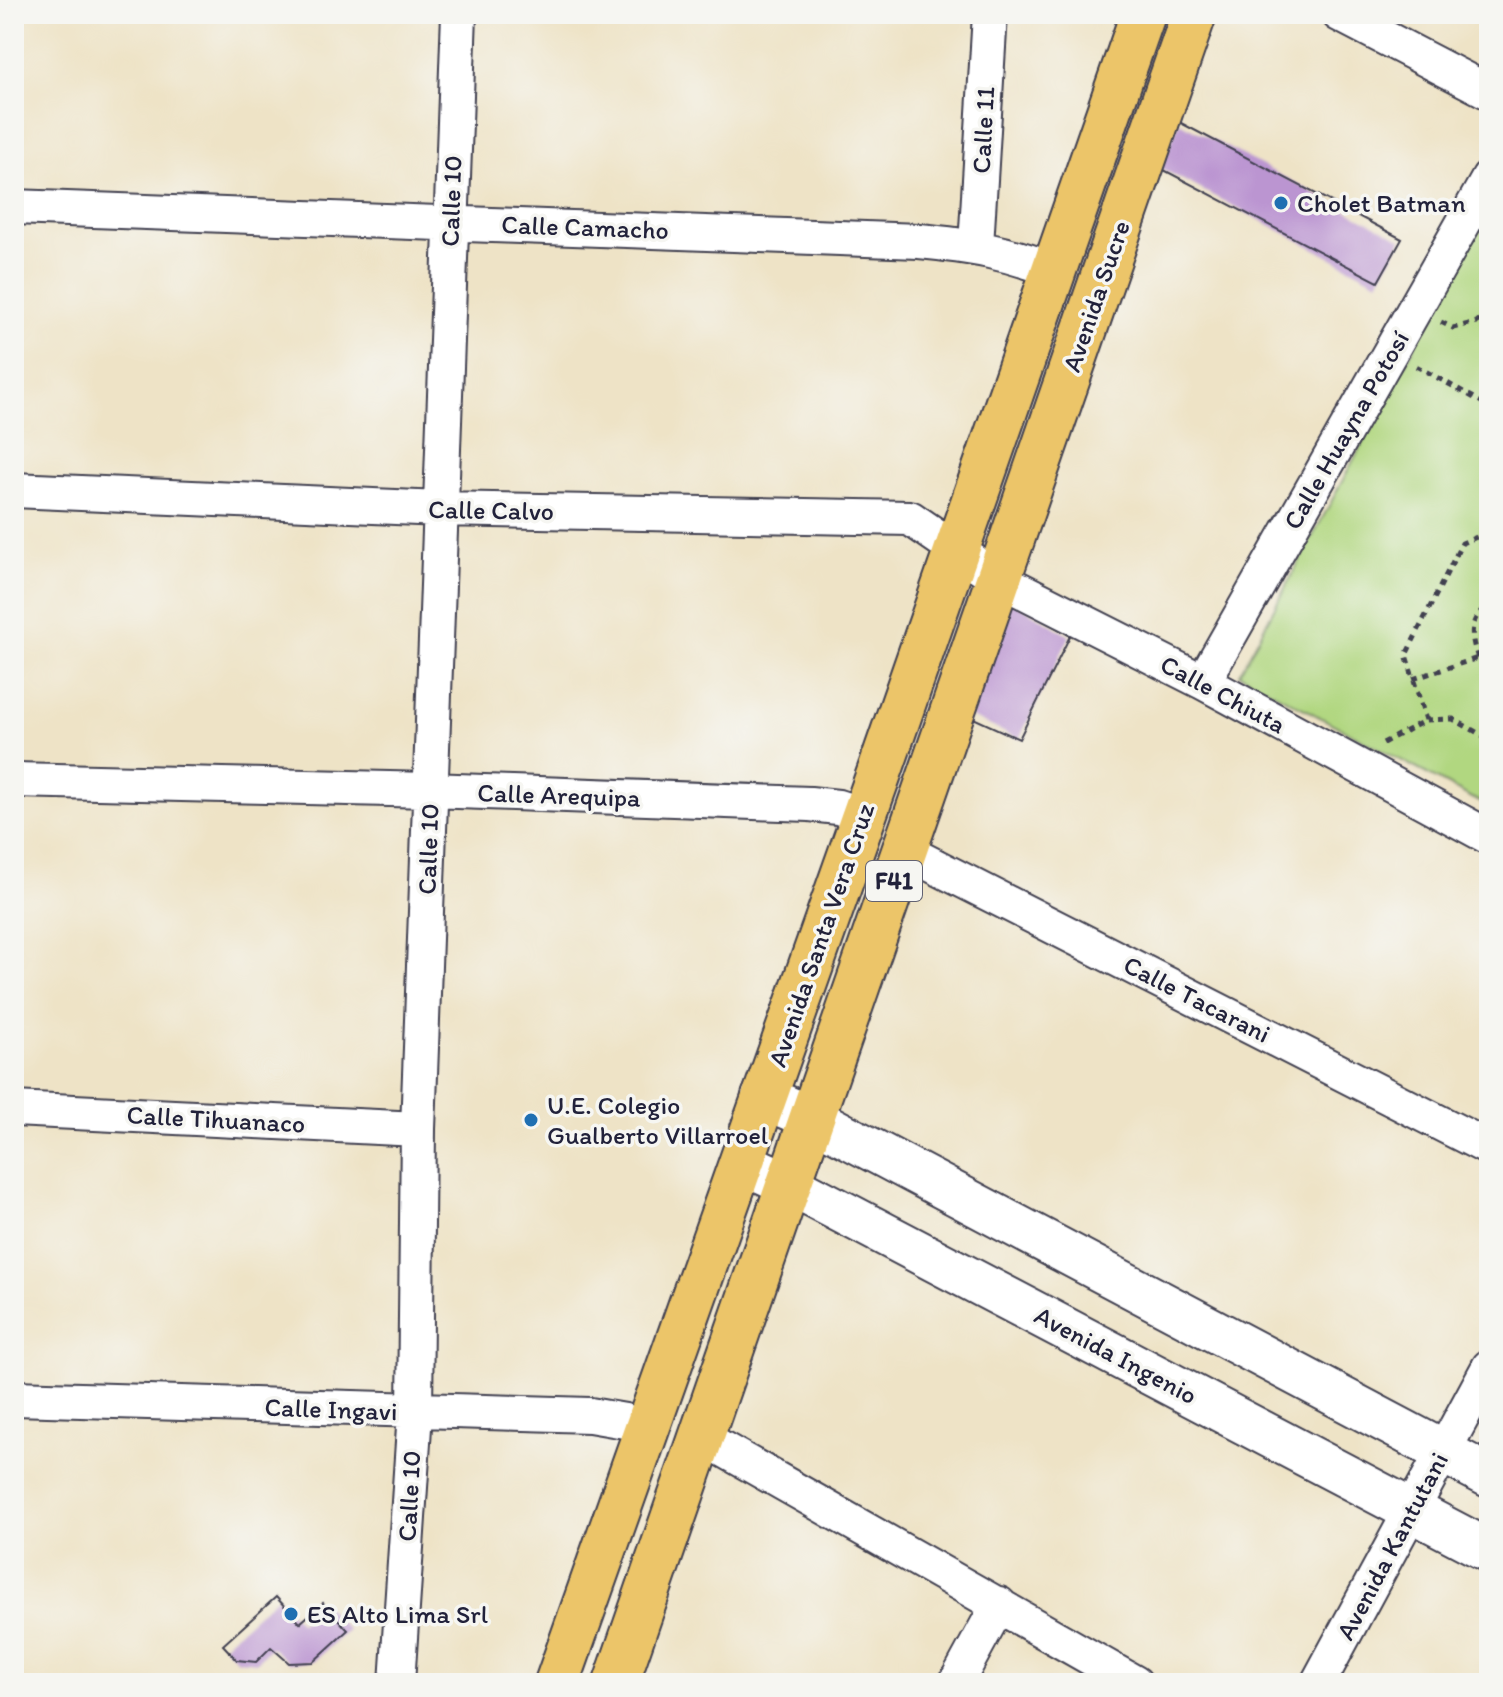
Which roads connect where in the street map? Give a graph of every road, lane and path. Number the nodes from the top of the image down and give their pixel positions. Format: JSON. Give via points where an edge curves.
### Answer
{"nodes":[{"id":1,"x":459,"y":14,"type":"edge"},
{"id":2,"x":990,"y":14,"type":"edge"},
{"id":3,"x":1143,"y":14,"type":"edge"},
{"id":4,"x":1194,"y":14,"type":"edge"},
{"id":5,"x":1339,"y":14,"type":"edge"},
{"id":6,"x":1489,"y":92,"type":"edge"},
{"id":7,"x":1489,"y":178,"type":"edge"},
{"id":8,"x":14,"y":207,"type":"edge"},
{"id":9,"x":450,"y":221,"type":"junction"},
{"id":10,"x":976,"y":246,"type":"junction"},
{"id":11,"x":1056,"y":271,"type":"junction"},
{"id":12,"x":1415,"y":308,"type":"junction"},
{"id":13,"x":1488,"y":310,"type":"edge"},
{"id":14,"x":1391,"y":351,"type":"junction"},
{"id":15,"x":1489,"y":406,"type":"edge"},
{"id":16,"x":14,"y":490,"type":"edge"},
{"id":17,"x":440,"y":509,"type":"junction"},
{"id":18,"x":1489,"y":532,"type":"edge"},
{"id":19,"x":959,"y":550,"type":"junction"},
{"id":20,"x":999,"y":579,"type":"junction"},
{"id":21,"x":1489,"y":605,"type":"edge"},
{"id":22,"x":1478,"y":658,"type":"junction"},
{"id":23,"x":1489,"y":663,"type":"edge"},
{"id":24,"x":1413,"y":679,"type":"junction"},
{"id":25,"x":1203,"y":682,"type":"junction"},
{"id":26,"x":1426,"y":720,"type":"junction"},
{"id":27,"x":1489,"y":739,"type":"edge"},
{"id":28,"x":1363,"y":769,"type":"junction"},
{"id":29,"x":14,"y":780,"type":"edge"},
{"id":30,"x":430,"y":790,"type":"junction"},
{"id":31,"x":863,"y":815,"type":"junction"},
{"id":32,"x":1489,"y":837,"type":"edge"},
{"id":33,"x":905,"y":851,"type":"junction"},
{"id":34,"x":763,"y":1097,"type":"junction"},
{"id":35,"x":14,"y":1109,"type":"edge"},
{"id":36,"x":812,"y":1118,"type":"junction"},
{"id":37,"x":418,"y":1129,"type":"junction"},
{"id":38,"x":1489,"y":1148,"type":"edge"},
{"id":39,"x":741,"y":1162,"type":"junction"},
{"id":40,"x":789,"y":1184,"type":"junction"},
{"id":41,"x":1489,"y":1367,"type":"edge"},
{"id":42,"x":14,"y":1398,"type":"edge"},
{"id":43,"x":415,"y":1412,"type":"junction"},
{"id":44,"x":647,"y":1430,"type":"junction"},
{"id":45,"x":702,"y":1437,"type":"junction"},
{"id":46,"x":1443,"y":1451,"type":"junction"},
{"id":47,"x":1489,"y":1476,"type":"edge"},
{"id":48,"x":1413,"y":1510,"type":"junction"},
{"id":49,"x":1489,"y":1551,"type":"edge"},
{"id":50,"x":999,"y":1604,"type":"junction"},
{"id":51,"x":397,"y":1683,"type":"edge"},
{"id":52,"x":557,"y":1683,"type":"edge"},
{"id":53,"x":616,"y":1683,"type":"edge"},
{"id":54,"x":956,"y":1683,"type":"edge"},
{"id":55,"x":1135,"y":1683,"type":"edge"},
{"id":56,"x":1318,"y":1683,"type":"edge"}],
"edges":[{"from":1,"to":9,"type":"street","name":"Calle 10"},
{"from":2,"to":10,"type":"street","name":"Calle 11"},
{"from":3,"to":11,"type":"main road","name":"Avenida Sucre","number":"F41"},
{"from":4,"to":20,"type":"main road","name":"Avenida Sucre","number":"F41"},
{"from":5,"to":6,"type":"street"},
{"from":7,"to":12,"type":"street","name":"Calle Huayna Potosí"},
{"from":8,"to":9,"type":"street","name":"Calle Camacho"},
{"from":9,"to":10,"type":"street","name":"Calle Camacho"},
{"from":9,"to":17,"type":"street","name":"Calle 10"},
{"from":10,"to":11,"type":"street","name":"Calle Camacho"},
{"from":11,"to":19,"type":"main road","name":"Avenida Sucre","number":"F41"},
{"from":12,"to":13,"type":"path","via":[[1453,328],[1477,322]]},
{"from":12,"to":14,"type":"street","name":"Calle Huayna Potosí"},
{"from":14,"to":15,"type":"path"},
{"from":14,"to":25,"type":"street","name":"Calle Huayna Potosí"},
{"from":16,"to":17,"type":"street","name":"Calle Calvo"},
{"from":17,"to":19,"type":"street","name":"Calle Calvo","via":[[910,518]]},
{"from":17,"to":30,"type":"street","name":"Calle 10"},
{"from":18,"to":24,"type":"path","via":[[1462,543],[1406,655]]},
{"from":19,"to":20,"type":"street","name":"Calle Chiuta"},
{"from":19,"to":31,"type":"main road","name":"Avenida Santa Vera Cruz","number":"F41"},
{"from":20,"to":25,"type":"street","name":"Calle Chiuta"},
{"from":20,"to":33,"type":"main road","name":"Avenida Santa Vera Cruz","number":"F41"},
{"from":21,"to":22,"type":"path","via":[[1474,618]]},
{"from":22,"to":23,"type":"path"},
{"from":22,"to":24,"type":"path"},
{"from":24,"to":26,"type":"path"},
{"from":25,"to":28,"type":"street","name":"Calle Chiuta"},
{"from":26,"to":27,"type":"path","via":[[1453,719]]},
{"from":26,"to":28,"type":"path","via":[[1376,747]]},
{"from":28,"to":32,"type":"street","name":"Calle Chiuta"},
{"from":29,"to":30,"type":"street","name":"Calle Arequipa"},
{"from":30,"to":31,"type":"street","name":"Calle Arequipa","via":[[810,804]]},
{"from":30,"to":37,"type":"street","name":"Calle 10"},
{"from":31,"to":34,"type":"main road","name":"Avenida Santa Vera Cruz","number":"F41"},
{"from":33,"to":36,"type":"main road","name":"Avenida Santa Vera Cruz","number":"F41"},
{"from":33,"to":38,"type":"street","name":"Calle Tacarani"},
{"from":34,"to":36,"type":"street"},
{"from":34,"to":39,"type":"main road","name":"Avenida Santa Vera Cruz","number":"F41"},
{"from":35,"to":37,"type":"street","name":"Calle Tihuanaco"},
{"from":36,"to":40,"type":"main road","name":"Avenida Santa Vera Cruz","number":"F41"},
{"from":36,"to":46,"type":"street"},
{"from":37,"to":43,"type":"street","name":"Calle 10"},
{"from":39,"to":40,"type":"street","name":"Avenida Ingenio"},
{"from":39,"to":44,"type":"main road","name":"Avenida Santa Vera Cruz","number":"F41"},
{"from":40,"to":45,"type":"main road","name":"Avenida Santa Vera Cruz","number":"F41"},
{"from":40,"to":48,"type":"street","name":"Avenida Ingenio"},
{"from":41,"to":46,"type":"street","name":"Avenida Kantutani"},
{"from":42,"to":43,"type":"street","name":"Calle Ingavi"},
{"from":43,"to":44,"type":"street","name":"Calle Ingavi","via":[[590,1415]]},
{"from":43,"to":51,"type":"street","name":"Calle 10"},
{"from":44,"to":52,"type":"main road","name":"Avenida Santa Vera Cruz","number":"F41"},
{"from":45,"to":50,"type":"street"},
{"from":45,"to":53,"type":"main road","name":"Avenida Santa Vera Cruz","number":"F41"},
{"from":46,"to":47,"type":"street"},
{"from":46,"to":48,"type":"street","name":"Avenida Kantutani"},
{"from":48,"to":49,"type":"street","name":"Avenida Ingenio"},
{"from":48,"to":56,"type":"street","name":"Avenida Kantutani"},
{"from":50,"to":54,"type":"street"},
{"from":50,"to":55,"type":"street"}]}
